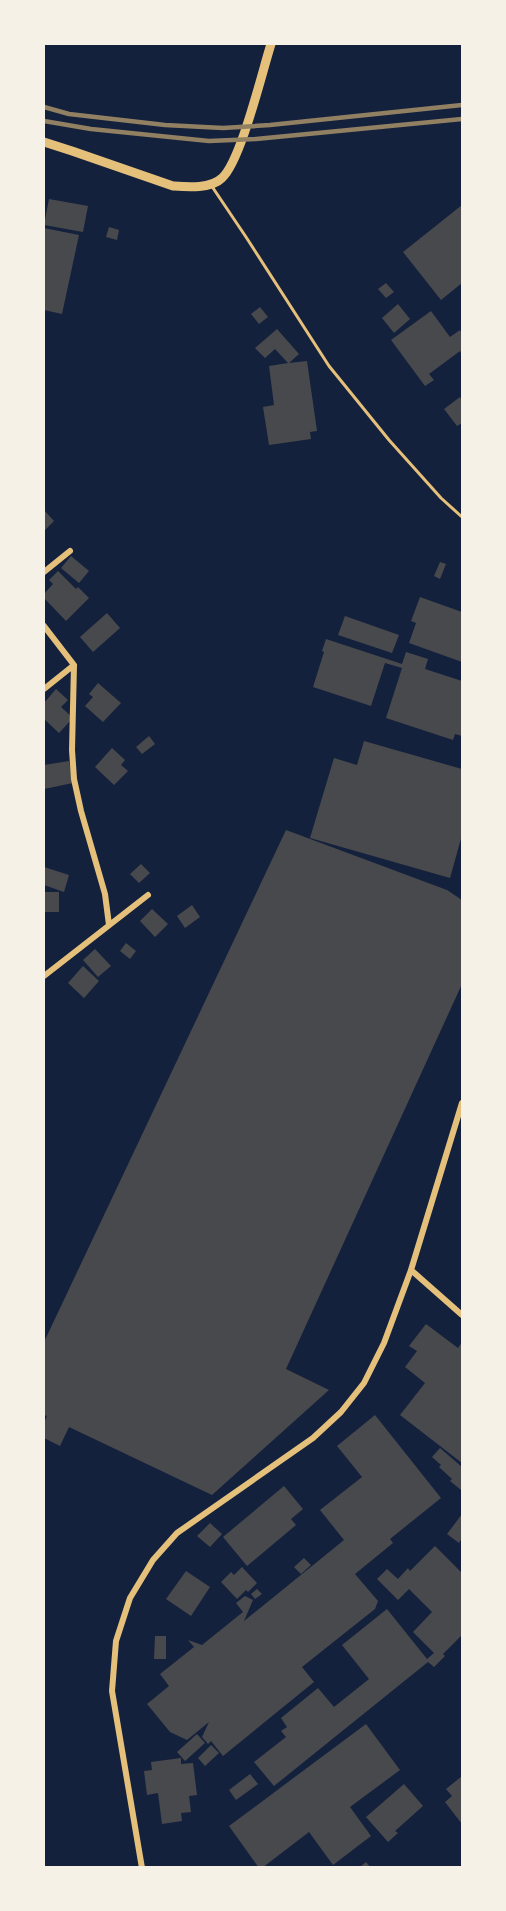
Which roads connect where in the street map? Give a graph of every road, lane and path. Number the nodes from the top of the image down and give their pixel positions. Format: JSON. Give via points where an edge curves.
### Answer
{"nodes":[{"id":1,"x":271,"y":44,"type":"edge"},
{"id":2,"x":44,"y":142,"type":"edge"},
{"id":3,"x":210,"y":184,"type":"junction"},
{"id":4,"x":462,"y":517,"type":"edge"},
{"id":5,"x":70,"y":551,"type":"dead end"},
{"id":6,"x":44,"y":572,"type":"edge"},
{"id":7,"x":44,"y":626,"type":"edge"},
{"id":8,"x":74,"y":665,"type":"junction"},
{"id":9,"x":44,"y":689,"type":"edge"},
{"id":10,"x":148,"y":895,"type":"dead end"},
{"id":11,"x":109,"y":925,"type":"junction"},
{"id":12,"x":44,"y":976,"type":"edge"},
{"id":13,"x":462,"y":1103,"type":"edge"},
{"id":14,"x":411,"y":1270,"type":"junction"},
{"id":15,"x":462,"y":1315,"type":"edge"},
{"id":16,"x":142,"y":1868,"type":"edge"}],
"edges":[{"from":1,"to":3,"type":"main road","via":[[238,149],[222,179]]},
{"from":2,"to":3,"type":"main road","via":[[173,186]]},
{"from":3,"to":4,"type":"lane","via":[[329,366],[389,440]]},
{"from":5,"to":6,"type":"street"},
{"from":7,"to":8,"type":"street"},
{"from":8,"to":9,"type":"street"},
{"from":8,"to":11,"type":"street","via":[[74,780],[105,894]]},
{"from":10,"to":11,"type":"street"},
{"from":11,"to":12,"type":"street"},
{"from":13,"to":14,"type":"street"},
{"from":14,"to":15,"type":"street"},
{"from":14,"to":16,"type":"street","via":[[384,1343],[363,1383],[341,1412],[313,1438],[177,1533],[153,1560],[130,1598],[116,1641],[112,1691]]}]}
